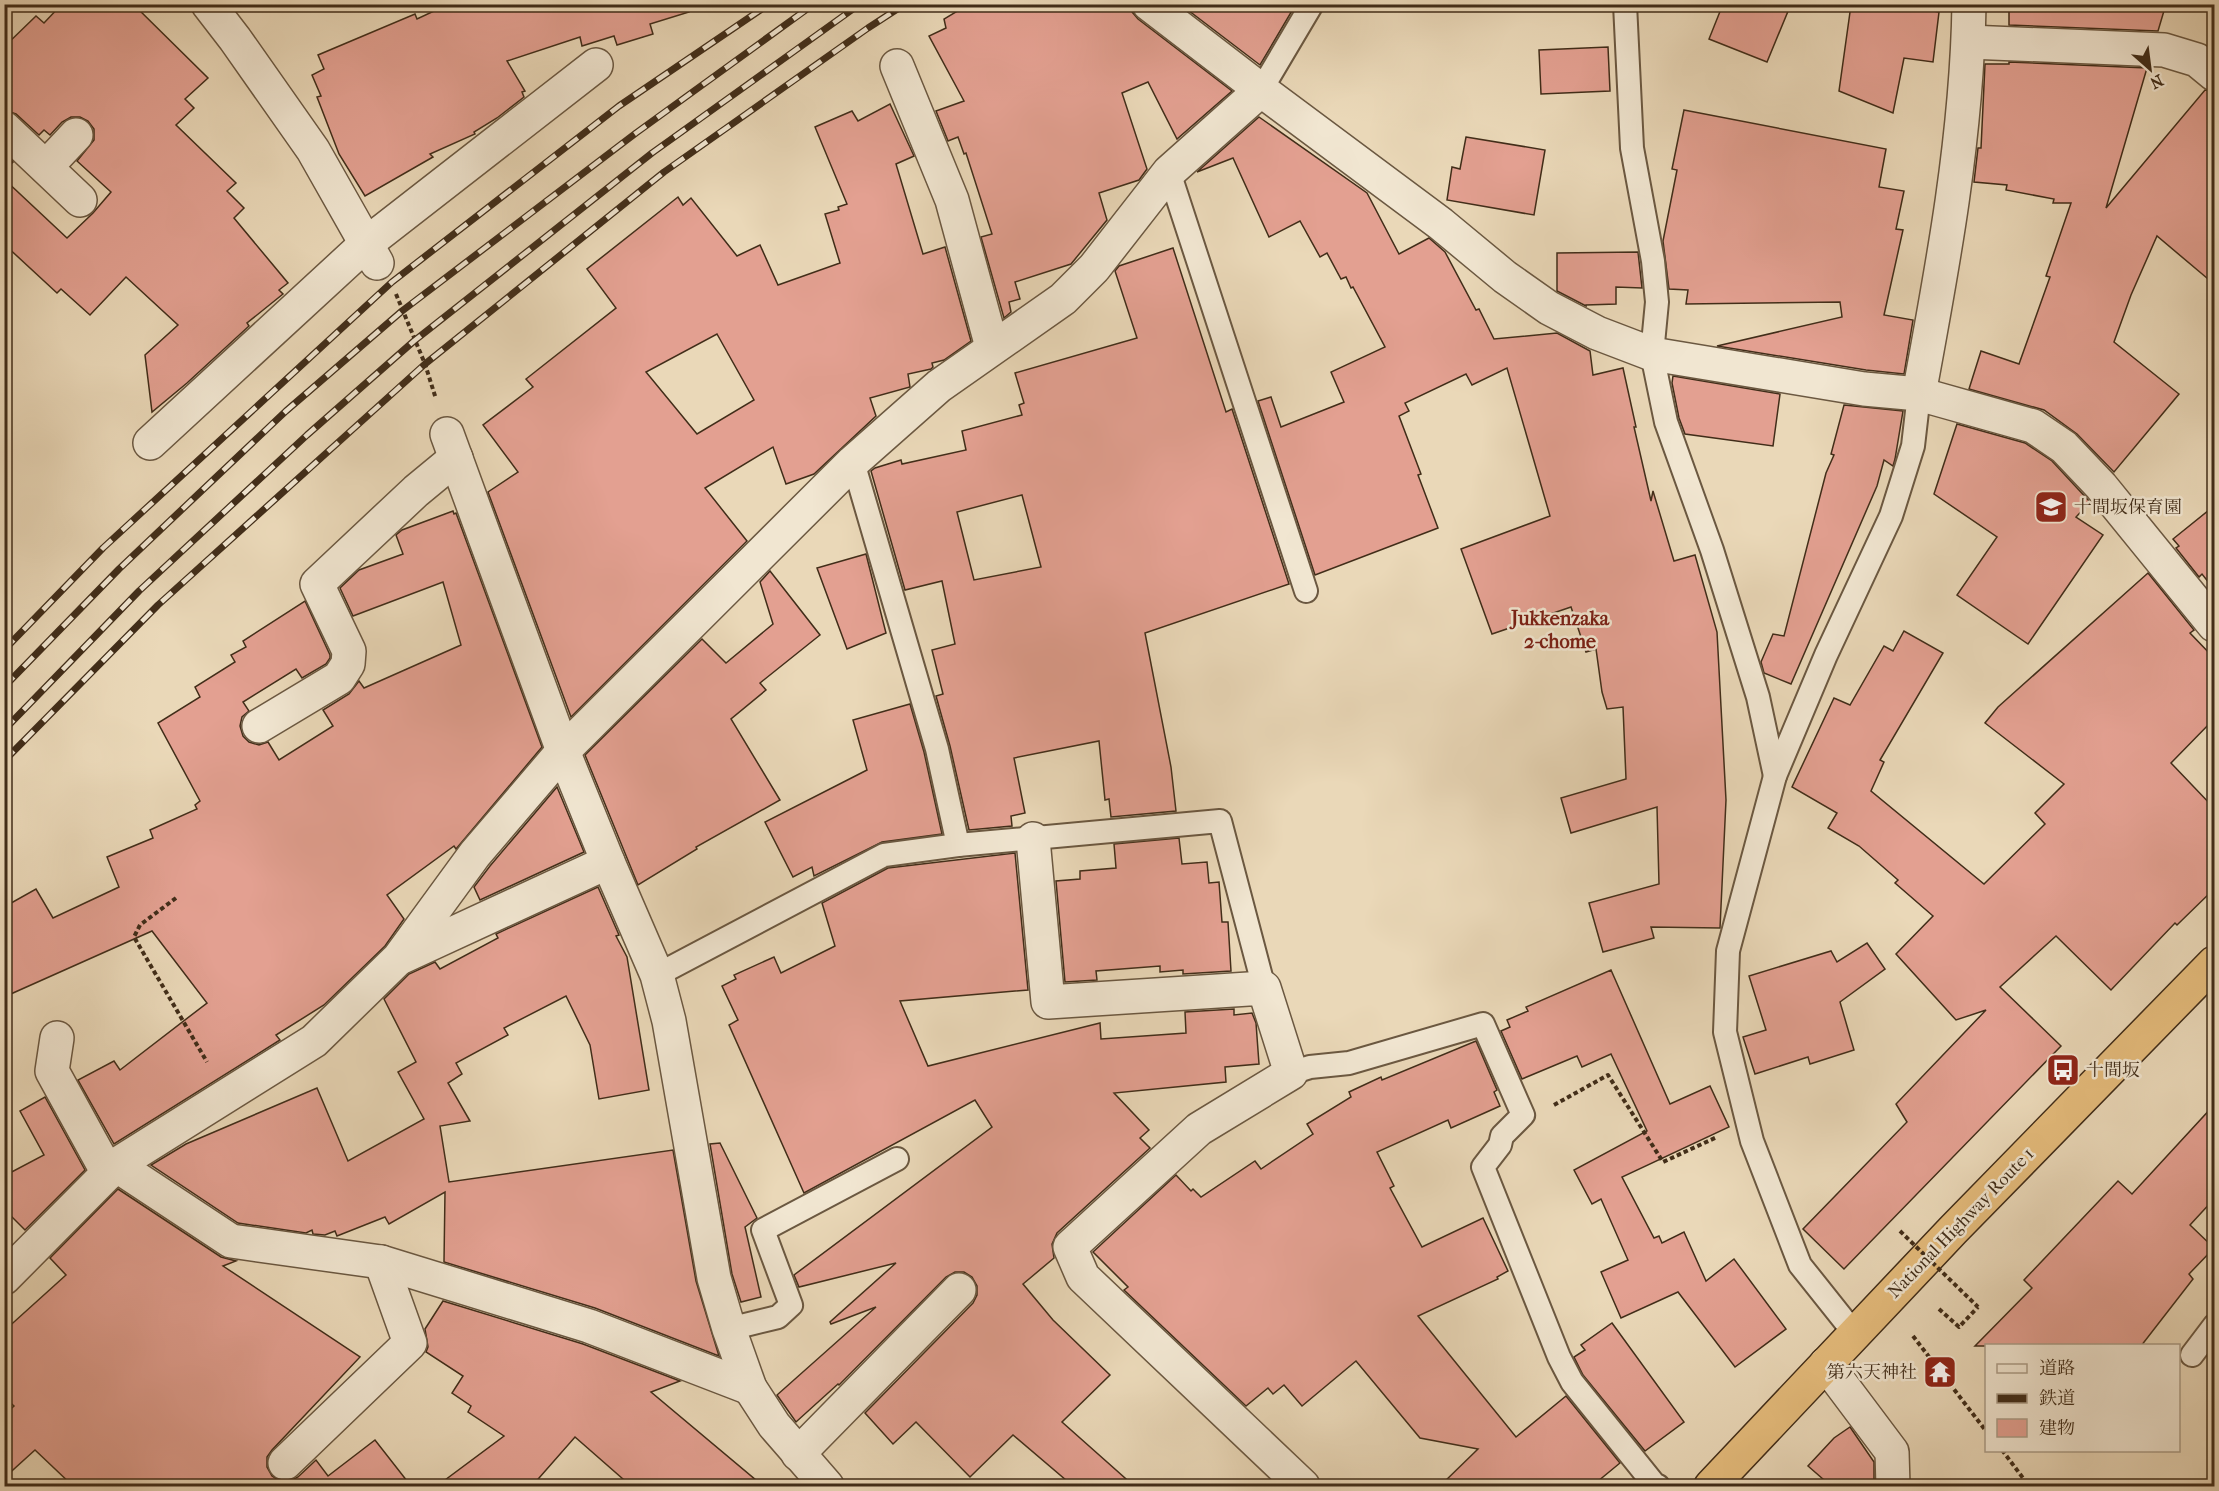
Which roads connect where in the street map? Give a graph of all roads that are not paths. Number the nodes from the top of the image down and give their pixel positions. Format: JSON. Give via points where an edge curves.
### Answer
{"nodes":[{"id":1,"x":208,"y":4,"type":"edge"},
{"id":2,"x":1149,"y":4,"type":"edge"},
{"id":3,"x":1312,"y":4,"type":"edge"},
{"id":4,"x":1625,"y":4,"type":"edge"},
{"id":5,"x":1969,"y":4,"type":"edge"},
{"id":6,"x":1969,"y":42,"type":"junction"},
{"id":7,"x":596,"y":65,"type":"dead end"},
{"id":8,"x":897,"y":66,"type":"dead end"},
{"id":9,"x":2214,"y":74,"type":"edge"},
{"id":10,"x":1261,"y":90,"type":"junction"},
{"id":11,"x":4,"y":128,"type":"edge"},
{"id":12,"x":76,"y":135,"type":"dead end"},
{"id":13,"x":46,"y":167,"type":"junction"},
{"id":14,"x":1169,"y":172,"type":"junction"},
{"id":15,"x":80,"y":200,"type":"dead end"},
{"id":16,"x":372,"y":253,"type":"junction"},
{"id":17,"x":992,"y":347,"type":"junction"},
{"id":18,"x":1652,"y":354,"type":"junction"},
{"id":19,"x":1919,"y":394,"type":"junction"},
{"id":20,"x":150,"y":443,"type":"dead end"},
{"id":21,"x":854,"y":462,"type":"junction"},
{"id":22,"x":1306,"y":591,"type":"dead end"},
{"id":23,"x":2214,"y":625,"type":"edge"},
{"id":24,"x":259,"y":726,"type":"dead end"},
{"id":25,"x":564,"y":751,"type":"junction"},
{"id":26,"x":1775,"y":776,"type":"junction"},
{"id":27,"x":1033,"y":839,"type":"junction"},
{"id":28,"x":958,"y":845,"type":"junction"},
{"id":29,"x":608,"y":862,"type":"junction"},
{"id":30,"x":399,"y":958,"type":"junction"},
{"id":31,"x":2214,"y":963,"type":"edge"},
{"id":32,"x":657,"y":975,"type":"junction"},
{"id":33,"x":1264,"y":988,"type":"junction"},
{"id":34,"x":57,"y":1038,"type":"dead end"},
{"id":35,"x":1290,"y":1073,"type":"junction"},
{"id":36,"x":897,"y":1159,"type":"dead end"},
{"id":37,"x":112,"y":1169,"type":"junction"},
{"id":38,"x":381,"y":1262,"type":"junction"},
{"id":39,"x":4,"y":1278,"type":"edge"},
{"id":40,"x":958,"y":1290,"type":"dead end"},
{"id":41,"x":2214,"y":1326,"type":"edge"},
{"id":42,"x":729,"y":1329,"type":"junction"},
{"id":43,"x":1855,"y":1334,"type":"junction"},
{"id":44,"x":2192,"y":1355,"type":"dead end"},
{"id":45,"x":1826,"y":1364,"type":"junction"},
{"id":46,"x":750,"y":1388,"type":"junction"},
{"id":47,"x":798,"y":1454,"type":"junction"},
{"id":48,"x":285,"y":1463,"type":"dead end"},
{"id":49,"x":827,"y":1486,"type":"edge"},
{"id":50,"x":1303,"y":1486,"type":"edge"},
{"id":51,"x":1658,"y":1486,"type":"edge"},
{"id":52,"x":1711,"y":1486,"type":"edge"},
{"id":53,"x":1893,"y":1486,"type":"edge"}],
"edges":[{"from":1,"to":16,"type":"street","via":[[313,150]]},
{"from":2,"to":10,"type":"street"},
{"from":3,"to":10,"type":"lane"},
{"from":4,"to":18,"type":"lane","via":[[1632,148],[1657,302]]},
{"from":5,"to":6,"type":"street"},
{"from":6,"to":9,"type":"street","via":[[2164,50],[2197,60]]},
{"from":6,"to":19,"type":"street","via":[[1962,132],[1944,263]]},
{"from":7,"to":16,"type":"street"},
{"from":8,"to":17,"type":"street","via":[[952,200]]},
{"from":10,"to":14,"type":"street"},
{"from":10,"to":18,"type":"street","via":[[1549,308],[1597,333]]},
{"from":11,"to":13,"type":"street"},
{"from":12,"to":13,"type":"street"},
{"from":13,"to":15,"type":"street"},
{"from":14,"to":17,"type":"street","via":[[1094,268],[1063,299]]},
{"from":14,"to":22,"type":"lane"},
{"from":16,"to":20,"type":"street"},
{"from":17,"to":21,"type":"street","via":[[939,386]]},
{"from":18,"to":19,"type":"street","via":[[1864,389]]},
{"from":18,"to":26,"type":"lane","via":[[1666,422],[1712,550],[1758,697]]},
{"from":19,"to":23,"type":"street","via":[[2033,426],[2064,447],[2101,486]]},
{"from":19,"to":26,"type":"lane","via":[[1913,446],[1891,516]]},
{"from":21,"to":25,"type":"street"},
{"from":21,"to":28,"type":"lane","via":[[937,749]]},
{"from":24,"to":25,"type":"street","via":[[339,678],[348,663],[349,651],[317,584],[416,491],[451,446]]},
{"from":25,"to":29,"type":"street"},
{"from":25,"to":30,"type":"street","via":[[475,854]]},
{"from":26,"to":43,"type":"lane","via":[[1728,951],[1725,1032],[1752,1141],[1800,1265]]},
{"from":27,"to":28,"type":"lane"},
{"from":27,"to":33,"type":"lane","via":[[1220,821]]},
{"from":27,"to":33,"type":"street","via":[[1048,1002]]},
{"from":28,"to":32,"type":"lane","via":[[884,855]]},
{"from":29,"to":30,"type":"street"},
{"from":29,"to":32,"type":"street"},
{"from":30,"to":37,"type":"street","via":[[314,1041]]},
{"from":31,"to":43,"type":"highway","name":"National Highway Route 1"},
{"from":32,"to":42,"type":"street","via":[[669,1021],[714,1278]]},
{"from":33,"to":35,"type":"street"},
{"from":34,"to":37,"type":"street","via":[[52,1071]]},
{"from":35,"to":50,"type":"street","via":[[1199,1129],[1070,1247],[1083,1277]]},
{"from":35,"to":51,"type":"lane","via":[[1349,1063],[1483,1024],[1522,1116],[1502,1136],[1483,1167],[1572,1382]]},
{"from":36,"to":42,"type":"lane","via":[[763,1230],[790,1305],[778,1317]]},
{"from":37,"to":38,"type":"street","via":[[231,1241]]},
{"from":37,"to":39,"type":"street"},
{"from":38,"to":46,"type":"street","via":[[590,1326]]},
{"from":38,"to":48,"type":"street","via":[[410,1343]]},
{"from":40,"to":47,"type":"street"},
{"from":41,"to":44,"type":"lane"},
{"from":42,"to":46,"type":"street"},
{"from":43,"to":45,"type":"highway","name":"National Highway Route 1"},
{"from":45,"to":52,"type":"highway","name":"National Highway Route 1"},
{"from":45,"to":53,"type":"street","via":[[1892,1452]]},
{"from":46,"to":47,"type":"street"},
{"from":47,"to":49,"type":"street"}]}
